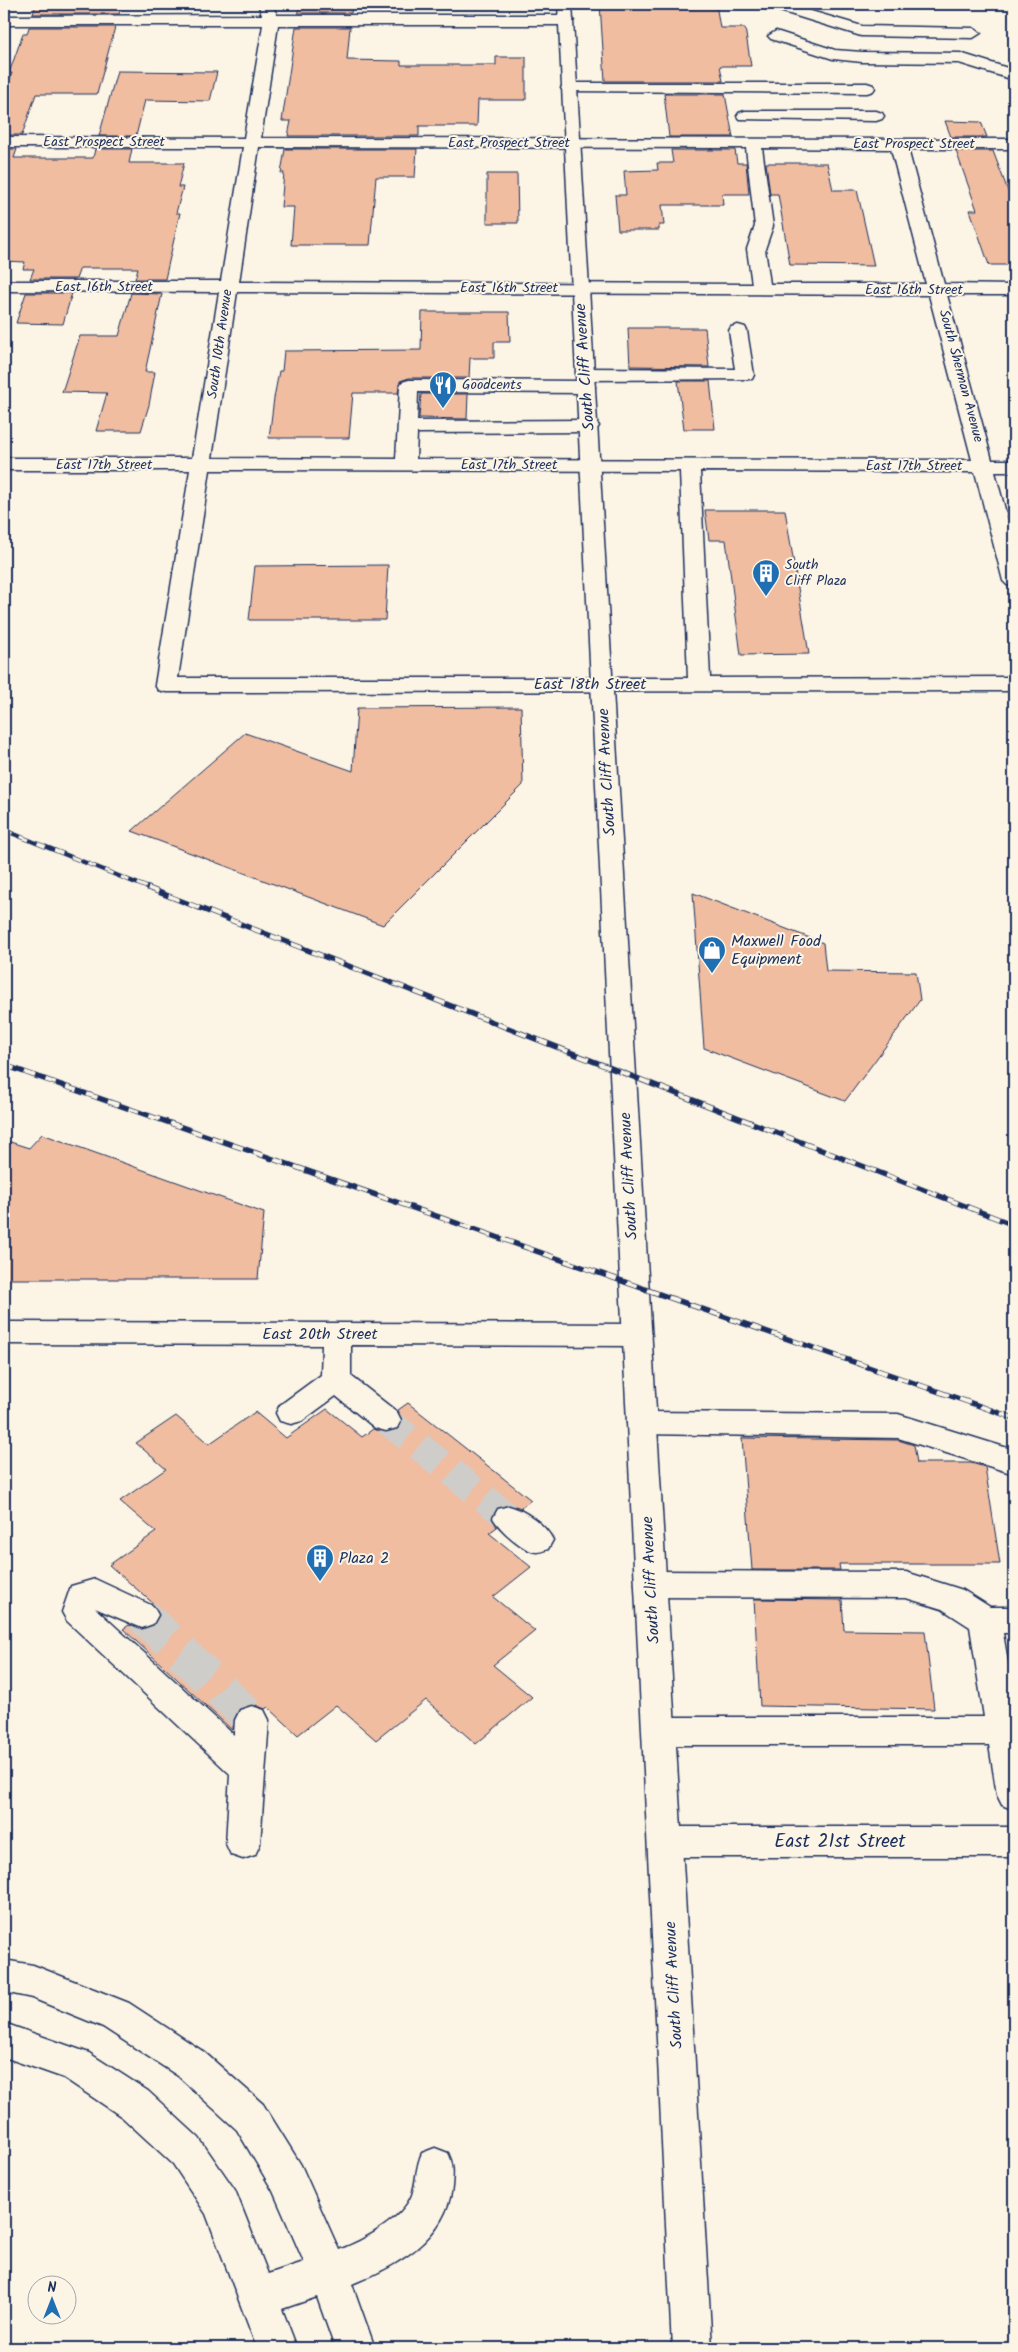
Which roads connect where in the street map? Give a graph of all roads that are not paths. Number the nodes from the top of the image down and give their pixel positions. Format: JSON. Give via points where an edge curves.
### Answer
{"nodes":[{"id":1,"x":772,"y":4,"type":"edge"},
{"id":2,"x":268,"y":12,"type":"edge"},
{"id":3,"x":566,"y":12,"type":"edge"},
{"id":4,"x":4,"y":20,"type":"edge"},
{"id":5,"x":973,"y":33,"type":"dead end"},
{"id":6,"x":776,"y":36,"type":"dead end"},
{"id":7,"x":833,"y":54,"type":"junction"},
{"id":8,"x":817,"y":64,"type":"dead end"},
{"id":9,"x":800,"y":74,"type":"dead end"},
{"id":10,"x":1014,"y":75,"type":"edge"},
{"id":11,"x":569,"y":88,"type":"junction"},
{"id":12,"x":793,"y":89,"type":"junction"},
{"id":13,"x":745,"y":116,"type":"dead end"},
{"id":14,"x":876,"y":116,"type":"junction"},
{"id":15,"x":4,"y":142,"type":"edge"},
{"id":16,"x":251,"y":142,"type":"junction"},
{"id":17,"x":572,"y":143,"type":"junction"},
{"id":18,"x":753,"y":144,"type":"junction"},
{"id":19,"x":891,"y":144,"type":"junction"},
{"id":20,"x":1014,"y":144,"type":"edge"},
{"id":21,"x":4,"y":286,"type":"edge"},
{"id":22,"x":228,"y":287,"type":"junction"},
{"id":23,"x":580,"y":289,"type":"junction"},
{"id":24,"x":762,"y":289,"type":"junction"},
{"id":25,"x":938,"y":290,"type":"junction"},
{"id":26,"x":1014,"y":290,"type":"edge"},
{"id":27,"x":738,"y":331,"type":"dead end"},
{"id":28,"x":586,"y":380,"type":"junction"},
{"id":29,"x":479,"y":406,"type":"junction"},
{"id":30,"x":589,"y":426,"type":"junction"},
{"id":31,"x":407,"y":427,"type":"junction"},
{"id":32,"x":4,"y":464,"type":"edge"},
{"id":33,"x":202,"y":465,"type":"junction"},
{"id":34,"x":406,"y":465,"type":"junction"},
{"id":35,"x":591,"y":465,"type":"junction"},
{"id":36,"x":690,"y":465,"type":"junction"},
{"id":37,"x":985,"y":466,"type":"junction"},
{"id":38,"x":1014,"y":466,"type":"edge"},
{"id":39,"x":1014,"y":581,"type":"edge"},
{"id":40,"x":602,"y":684,"type":"junction"},
{"id":41,"x":699,"y":684,"type":"junction"},
{"id":42,"x":1014,"y":684,"type":"edge"},
{"id":43,"x":166,"y":685,"type":"joint"},
{"id":44,"x":4,"y":1333,"type":"edge"},
{"id":45,"x":337,"y":1334,"type":"junction"},
{"id":46,"x":637,"y":1335,"type":"junction"},
{"id":47,"x":336,"y":1380,"type":"junction"},
{"id":48,"x":291,"y":1413,"type":"dead end"},
{"id":49,"x":386,"y":1420,"type":"tunnel mouth"},
{"id":50,"x":642,"y":1423,"type":"junction"},
{"id":51,"x":1014,"y":1462,"type":"edge"},
{"id":52,"x":509,"y":1518,"type":"tunnel mouth"},
{"id":53,"x":537,"y":1540,"type":"dead end"},
{"id":54,"x":651,"y":1584,"type":"junction"},
{"id":55,"x":142,"y":1615,"type":"tunnel mouth"},
{"id":56,"x":999,"y":1620,"type":"edge"},
{"id":57,"x":252,"y":1720,"type":"dead end"},
{"id":58,"x":660,"y":1731,"type":"junction"},
{"id":59,"x":1008,"y":1731,"type":"edge"},
{"id":60,"x":247,"y":1769,"type":"junction"},
{"id":61,"x":1014,"y":1795,"type":"edge"},
{"id":62,"x":666,"y":1842,"type":"junction"},
{"id":63,"x":1014,"y":1842,"type":"edge"},
{"id":64,"x":243,"y":1844,"type":"dead end"},
{"id":65,"x":4,"y":1976,"type":"edge"},
{"id":66,"x":4,"y":2040,"type":"edge"},
{"id":67,"x":435,"y":2166,"type":"dead end"},
{"id":68,"x":328,"y":2273,"type":"junction"},
{"id":69,"x":257,"y":2298,"type":"junction"},
{"id":70,"x":277,"y":2348,"type":"edge"},
{"id":71,"x":355,"y":2348,"type":"edge"},
{"id":72,"x":692,"y":2348,"type":"edge"}],
"edges":[{"from":1,"to":5,"type":"street","via":[[861,31]]},
{"from":2,"to":3,"type":"street"},
{"from":2,"to":4,"type":"street"},
{"from":2,"to":16,"type":"street","name":"South 10th Avenue"},
{"from":3,"to":11,"type":"street","name":"South Cliff Avenue"},
{"from":6,"to":7,"type":"street"},
{"from":7,"to":8,"type":"street"},
{"from":7,"to":10,"type":"street","via":[[960,58]]},
{"from":9,"to":12,"type":"street","via":[[792,80]]},
{"from":11,"to":12,"type":"street"},
{"from":11,"to":17,"type":"street","name":"South Cliff Avenue"},
{"from":12,"to":14,"type":"street","name":"South Sherman Avenue","via":[[866,82]]},
{"from":13,"to":14,"type":"street"},
{"from":14,"to":19,"type":"street","name":"South Sherman Avenue"},
{"from":15,"to":16,"type":"street","name":"East Prospect Street"},
{"from":16,"to":17,"type":"street","name":"East Prospect Street"},
{"from":16,"to":22,"type":"street","name":"South 10th Avenue"},
{"from":17,"to":18,"type":"street","name":"East Prospect Street"},
{"from":17,"to":23,"type":"street","name":"South Cliff Avenue"},
{"from":18,"to":19,"type":"street","name":"East Prospect Street"},
{"from":18,"to":24,"type":"street","via":[[764,226],[756,249]]},
{"from":19,"to":20,"type":"street","name":"East Prospect Street"},
{"from":19,"to":25,"type":"street","name":"South Sherman Avenue"},
{"from":21,"to":22,"type":"street","name":"East 16th Street"},
{"from":22,"to":23,"type":"street","name":"East 16th Street"},
{"from":22,"to":33,"type":"street","name":"South 10th Avenue"},
{"from":23,"to":24,"type":"street","name":"East 16th Street"},
{"from":23,"to":28,"type":"street","name":"South Cliff Avenue"},
{"from":24,"to":25,"type":"street","name":"East 16th Street"},
{"from":25,"to":26,"type":"street","name":"East 16th Street"},
{"from":25,"to":37,"type":"street","name":"South Sherman Avenue"},
{"from":27,"to":28,"type":"street","via":[[745,374]]},
{"from":28,"to":29,"type":"street"},
{"from":28,"to":30,"type":"street","name":"South Cliff Avenue"},
{"from":29,"to":30,"type":"street"},
{"from":29,"to":31,"type":"street"},
{"from":29,"to":31,"type":"street","via":[[408,386]]},
{"from":30,"to":35,"type":"street","name":"South Cliff Avenue"},
{"from":31,"to":34,"type":"street"},
{"from":32,"to":33,"type":"street","name":"East 17th Street"},
{"from":33,"to":34,"type":"street","name":"East 17th Street"},
{"from":33,"to":43,"type":"street","name":"South 10th Avenue"},
{"from":34,"to":35,"type":"street","name":"East 17th Street"},
{"from":35,"to":36,"type":"street","name":"East 17th Street"},
{"from":35,"to":40,"type":"street","name":"South Cliff Avenue"},
{"from":36,"to":37,"type":"street","name":"East 17th Street"},
{"from":36,"to":41,"type":"street"},
{"from":37,"to":38,"type":"street","name":"East 17th Street"},
{"from":37,"to":39,"type":"street","name":"South Sherman Avenue"},
{"from":40,"to":41,"type":"street","name":"East 18th Street"},
{"from":40,"to":43,"type":"street","name":"East 18th Street"},
{"from":40,"to":46,"type":"street","name":"South Cliff Avenue"},
{"from":41,"to":42,"type":"street","name":"East 18th Street"},
{"from":44,"to":45,"type":"street","name":"East 20th Street"},
{"from":45,"to":46,"type":"street","name":"East 20th Street"},
{"from":45,"to":47,"type":"street"},
{"from":46,"to":50,"type":"street","name":"South Cliff Avenue"},
{"from":47,"to":48,"type":"street"},
{"from":47,"to":49,"type":"street"},
{"from":50,"to":51,"type":"street","via":[[898,1426]]},
{"from":50,"to":54,"type":"street","name":"South Cliff Avenue"},
{"from":52,"to":53,"type":"street"},
{"from":54,"to":56,"type":"street","via":[[906,1585],[952,1599]]},
{"from":54,"to":58,"type":"street","name":"South Cliff Avenue"},
{"from":55,"to":60,"type":"street","via":[[94,1592],[82,1595],[78,1612]]},
{"from":56,"to":59,"type":"street"},
{"from":57,"to":60,"type":"street"},
{"from":58,"to":59,"type":"street"},
{"from":58,"to":62,"type":"street","name":"South Cliff Avenue"},
{"from":59,"to":61,"type":"street"},
{"from":60,"to":64,"type":"street"},
{"from":62,"to":63,"type":"street","name":"East 21st Street"},
{"from":62,"to":72,"type":"street","name":"South Cliff Avenue"},
{"from":65,"to":68,"type":"street","via":[[32,1982],[116,2015],[191,2064],[250,2118],[287,2178]]},
{"from":66,"to":69,"type":"street","via":[[76,2065],[135,2104],[186,2151],[221,2203]]},
{"from":67,"to":68,"type":"street","via":[[430,2200],[416,2225],[373,2256]]},
{"from":68,"to":69,"type":"street"},
{"from":68,"to":71,"type":"street"},
{"from":69,"to":70,"type":"street"}]}
